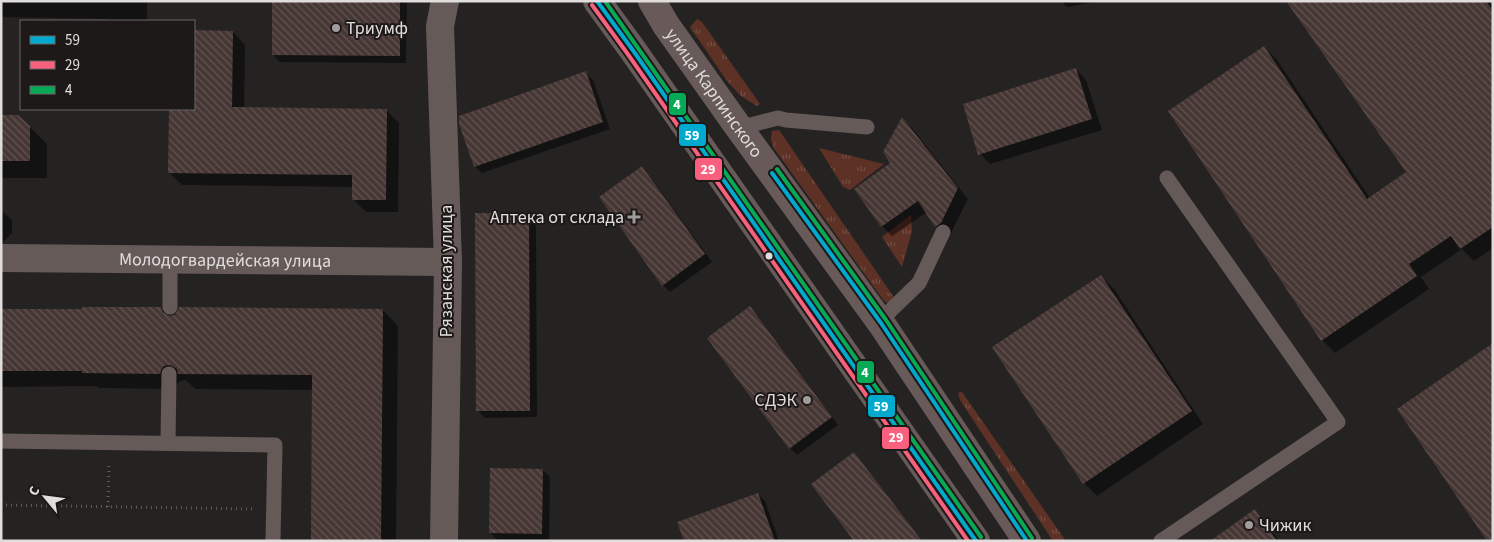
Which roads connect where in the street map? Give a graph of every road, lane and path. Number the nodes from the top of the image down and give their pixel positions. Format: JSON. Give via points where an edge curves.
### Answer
{"nodes":[{"id":1,"x":597,"y":1,"type":"edge"},
{"id":2,"x":652,"y":1,"type":"edge"},
{"id":3,"x":446,"y":2,"type":"edge"},
{"id":4,"x":867,"y":127,"type":"dead end"},
{"id":5,"x":739,"y":128,"type":"junction"},
{"id":6,"x":1166,"y":178,"type":"dead end"},
{"id":7,"x":943,"y":232,"type":"dead end"},
{"id":8,"x":1,"y":258,"type":"edge"},
{"id":9,"x":170,"y":260,"type":"junction"},
{"id":10,"x":448,"y":262,"type":"junction"},
{"id":11,"x":170,"y":307,"type":"dead end"},
{"id":12,"x":881,"y":323,"type":"junction"},
{"id":13,"x":169,"y":374,"type":"dead end"},
{"id":14,"x":1,"y":441,"type":"edge"},
{"id":15,"x":109,"y":442,"type":"junction"},
{"id":16,"x":168,"y":443,"type":"junction"},
{"id":17,"x":968,"y":453,"type":"junction"},
{"id":18,"x":938,"y":486,"type":"junction"},
{"id":19,"x":1,"y":505,"type":"edge"},
{"id":20,"x":108,"y":506,"type":"junction"},
{"id":21,"x":274,"y":509,"type":"junction"},
{"id":22,"x":273,"y":541,"type":"edge"},
{"id":23,"x":444,"y":541,"type":"edge"},
{"id":24,"x":976,"y":541,"type":"edge"},
{"id":25,"x":1027,"y":541,"type":"edge"},
{"id":26,"x":1161,"y":541,"type":"edge"}],
"edges":[{"from":1,"to":18,"type":"main road"},
{"from":2,"to":5,"type":"main road","name":"улица Карпинского"},
{"from":3,"to":10,"type":"street","name":"Рязанская улица","via":[[440,26]]},
{"from":4,"to":5,"type":"lane","via":[[778,118]]},
{"from":5,"to":12,"type":"main road","name":"улица Карпинского"},
{"from":6,"to":26,"type":"lane","via":[[1338,422]]},
{"from":7,"to":12,"type":"lane","via":[[919,283]]},
{"from":8,"to":9,"type":"street","name":"Молодогвардейская улица"},
{"from":9,"to":10,"type":"street","name":"Молодогвардейская улица"},
{"from":9,"to":11,"type":"lane"},
{"from":10,"to":23,"type":"street","name":"Рязанская улица"},
{"from":12,"to":17,"type":"main road","name":"улица Карпинского"},
{"from":13,"to":16,"type":"lane"},
{"from":14,"to":15,"type":"lane"},
{"from":15,"to":16,"type":"lane"},
{"from":15,"to":20,"type":"path"},
{"from":16,"to":21,"type":"lane","via":[[275,445]]},
{"from":17,"to":18,"type":"main road","via":[[954,452],[943,456],[936,468]]},
{"from":17,"to":25,"type":"main road","name":"улица Карпинского"},
{"from":18,"to":24,"type":"main road"},
{"from":19,"to":20,"type":"path"},
{"from":20,"to":21,"type":"path"},
{"from":21,"to":22,"type":"lane"}]}
